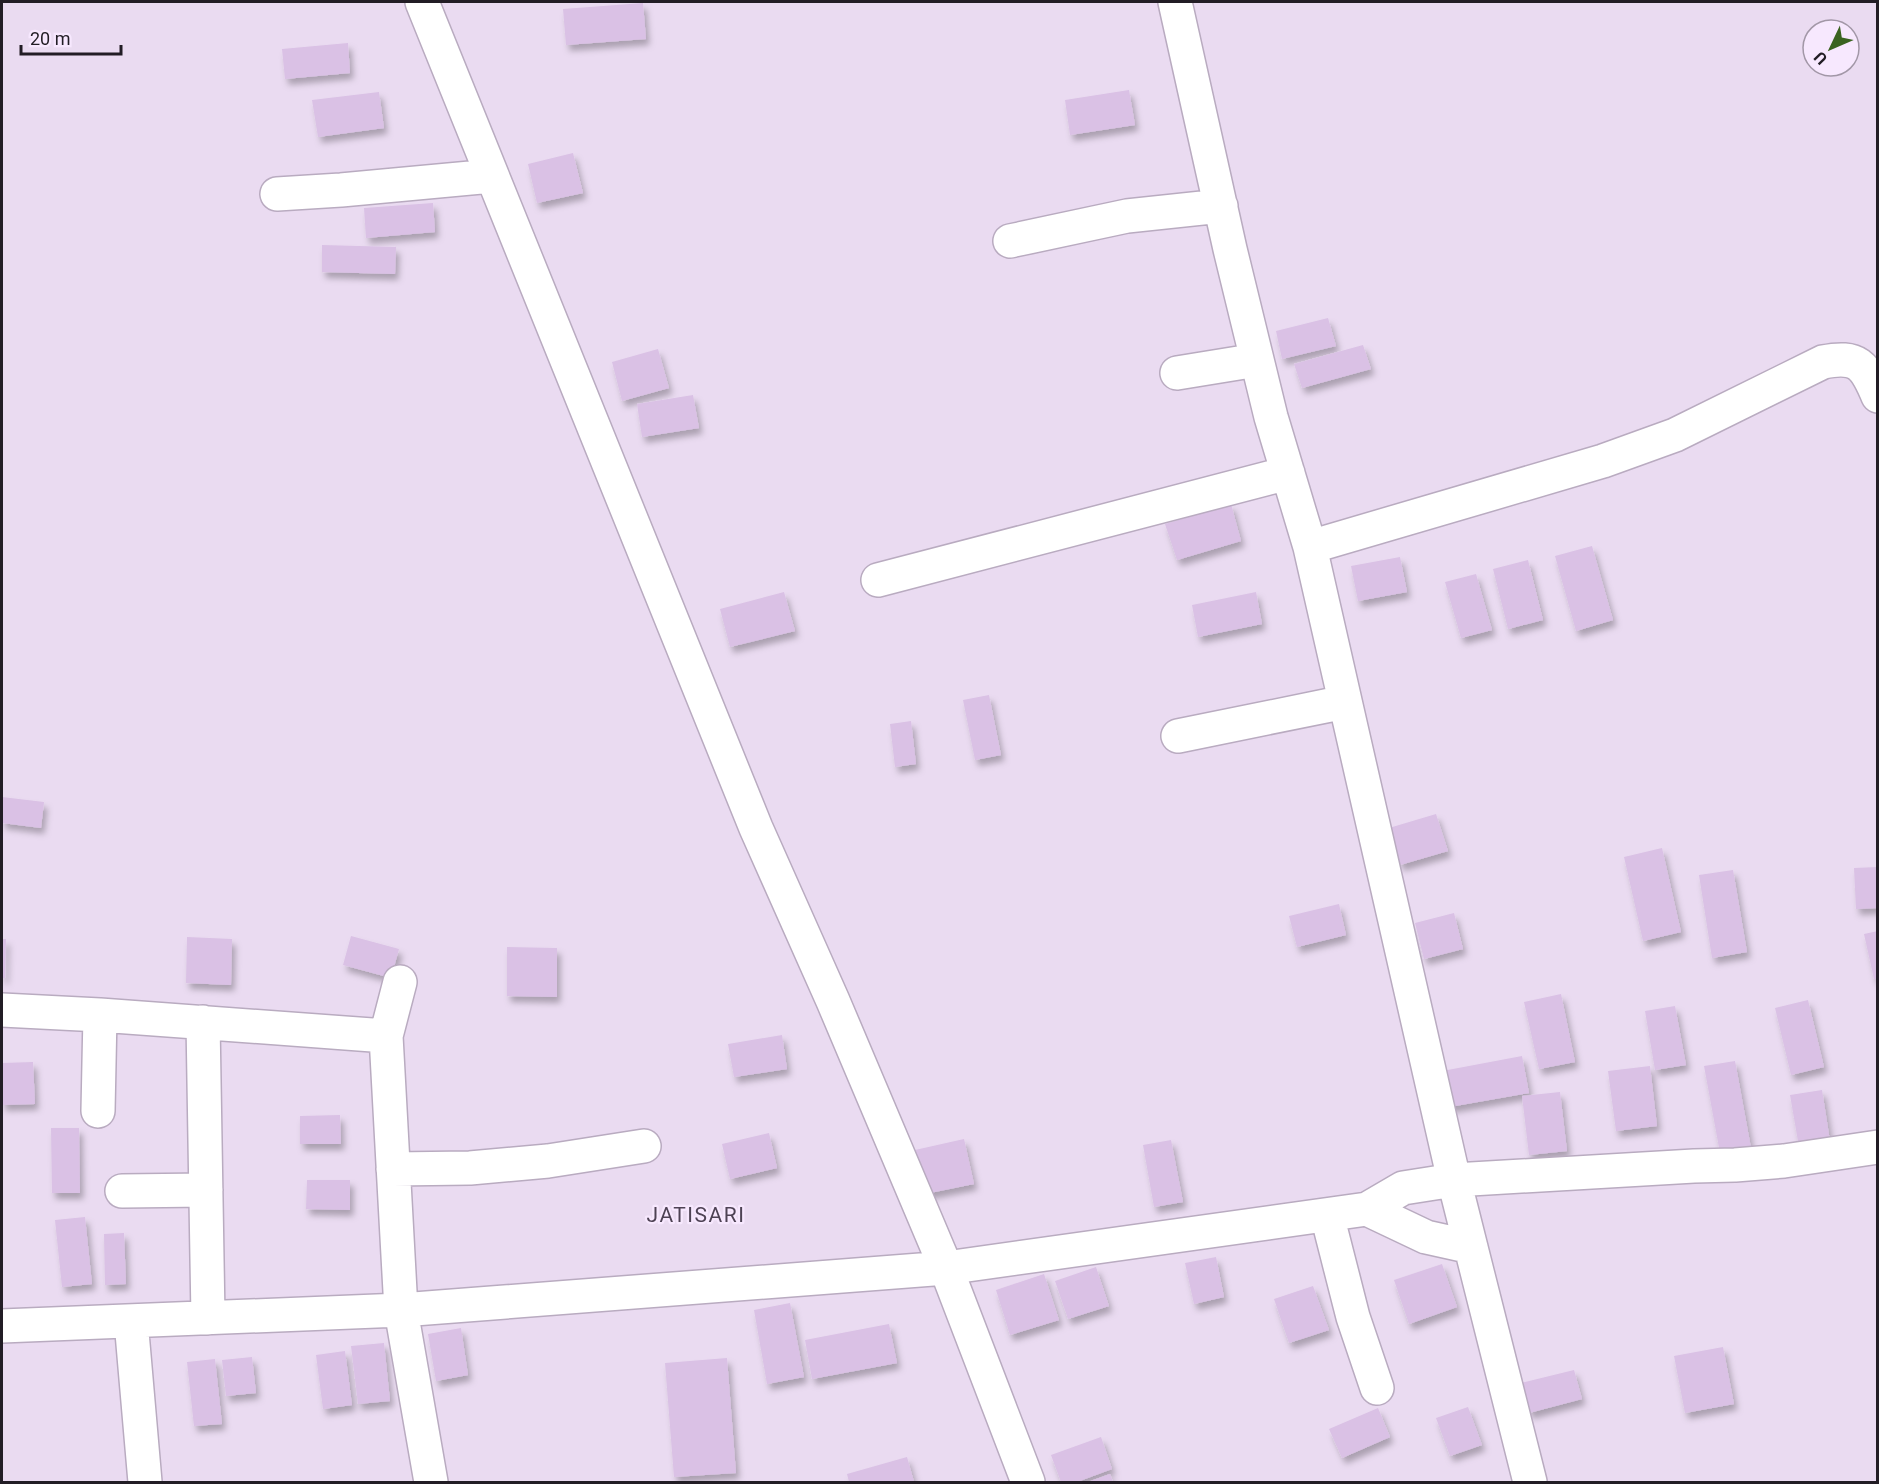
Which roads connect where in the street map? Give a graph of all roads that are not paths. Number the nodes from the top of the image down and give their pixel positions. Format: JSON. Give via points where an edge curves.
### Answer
{"nodes":[{"id":1,"x":422,"y":2,"type":"edge"},
{"id":2,"x":1175,"y":2,"type":"edge"},
{"id":3,"x":492,"y":176,"type":"junction"},
{"id":4,"x":277,"y":194,"type":"dead end"},
{"id":5,"x":1221,"y":206,"type":"junction"},
{"id":6,"x":1010,"y":241,"type":"dead end"},
{"id":7,"x":1257,"y":360,"type":"junction"},
{"id":8,"x":1177,"y":373,"type":"dead end"},
{"id":9,"x":1878,"y":396,"type":"edge"},
{"id":10,"x":1288,"y":473,"type":"junction"},
{"id":11,"x":1310,"y":547,"type":"junction"},
{"id":12,"x":878,"y":580,"type":"dead end"},
{"id":13,"x":1345,"y":702,"type":"junction"},
{"id":14,"x":1178,"y":736,"type":"dead end"},
{"id":15,"x":399,"y":982,"type":"dead end"},
{"id":16,"x":2,"y":1010,"type":"edge"},
{"id":17,"x":100,"y":1014,"type":"junction"},
{"id":18,"x":203,"y":1022,"type":"junction"},
{"id":19,"x":386,"y":1036,"type":"junction"},
{"id":20,"x":99,"y":1111,"type":"dead end"},
{"id":21,"x":644,"y":1146,"type":"dead end"},
{"id":22,"x":1878,"y":1147,"type":"edge"},
{"id":23,"x":393,"y":1169,"type":"junction"},
{"id":24,"x":206,"y":1190,"type":"junction"},
{"id":25,"x":122,"y":1191,"type":"dead end"},
{"id":26,"x":1366,"y":1209,"type":"junction"},
{"id":27,"x":1327,"y":1215,"type":"junction"},
{"id":28,"x":1463,"y":1216,"type":"junction"},
{"id":29,"x":946,"y":1268,"type":"junction"},
{"id":30,"x":401,"y":1310,"type":"junction"},
{"id":31,"x":208,"y":1318,"type":"junction"},
{"id":32,"x":131,"y":1321,"type":"junction"},
{"id":33,"x":2,"y":1326,"type":"edge"},
{"id":34,"x":1377,"y":1388,"type":"dead end"},
{"id":35,"x":145,"y":1482,"type":"edge"},
{"id":36,"x":431,"y":1482,"type":"edge"},
{"id":37,"x":1028,"y":1482,"type":"edge"},
{"id":38,"x":1530,"y":1482,"type":"edge"}],
"edges":[{"from":1,"to":3,"type":"street"},
{"from":2,"to":5,"type":"street"},
{"from":3,"to":4,"type":"street"},
{"from":3,"to":29,"type":"street","via":[[756,828]]},
{"from":5,"to":6,"type":"street","via":[[1127,216]]},
{"from":5,"to":7,"type":"street"},
{"from":7,"to":8,"type":"street"},
{"from":7,"to":10,"type":"street"},
{"from":9,"to":11,"type":"street","via":[[1865,368],[1857,362],[1823,362],[1665,439],[1603,461]]},
{"from":10,"to":11,"type":"street"},
{"from":10,"to":12,"type":"street"},
{"from":11,"to":13,"type":"street"},
{"from":13,"to":14,"type":"street"},
{"from":13,"to":28,"type":"street"},
{"from":15,"to":19,"type":"street"},
{"from":16,"to":17,"type":"street"},
{"from":17,"to":18,"type":"street"},
{"from":17,"to":20,"type":"street"},
{"from":18,"to":19,"type":"street"},
{"from":18,"to":24,"type":"street"},
{"from":19,"to":23,"type":"street"},
{"from":21,"to":23,"type":"street","via":[[548,1161]]},
{"from":22,"to":28,"type":"street","via":[[1784,1161],[1694,1166]]},
{"from":23,"to":30,"type":"street"},
{"from":24,"to":25,"type":"street"},
{"from":24,"to":31,"type":"street"},
{"from":26,"to":27,"type":"street"},
{"from":26,"to":28,"type":"street","via":[[1403,1188]]},
{"from":26,"to":28,"type":"street","via":[[1426,1237]]},
{"from":27,"to":29,"type":"street"},
{"from":27,"to":34,"type":"street","via":[[1353,1317]]},
{"from":28,"to":38,"type":"street"},
{"from":29,"to":30,"type":"street"},
{"from":29,"to":37,"type":"street"},
{"from":30,"to":31,"type":"street"},
{"from":30,"to":36,"type":"street"},
{"from":31,"to":32,"type":"street"},
{"from":32,"to":33,"type":"street"},
{"from":32,"to":35,"type":"street"}]}
